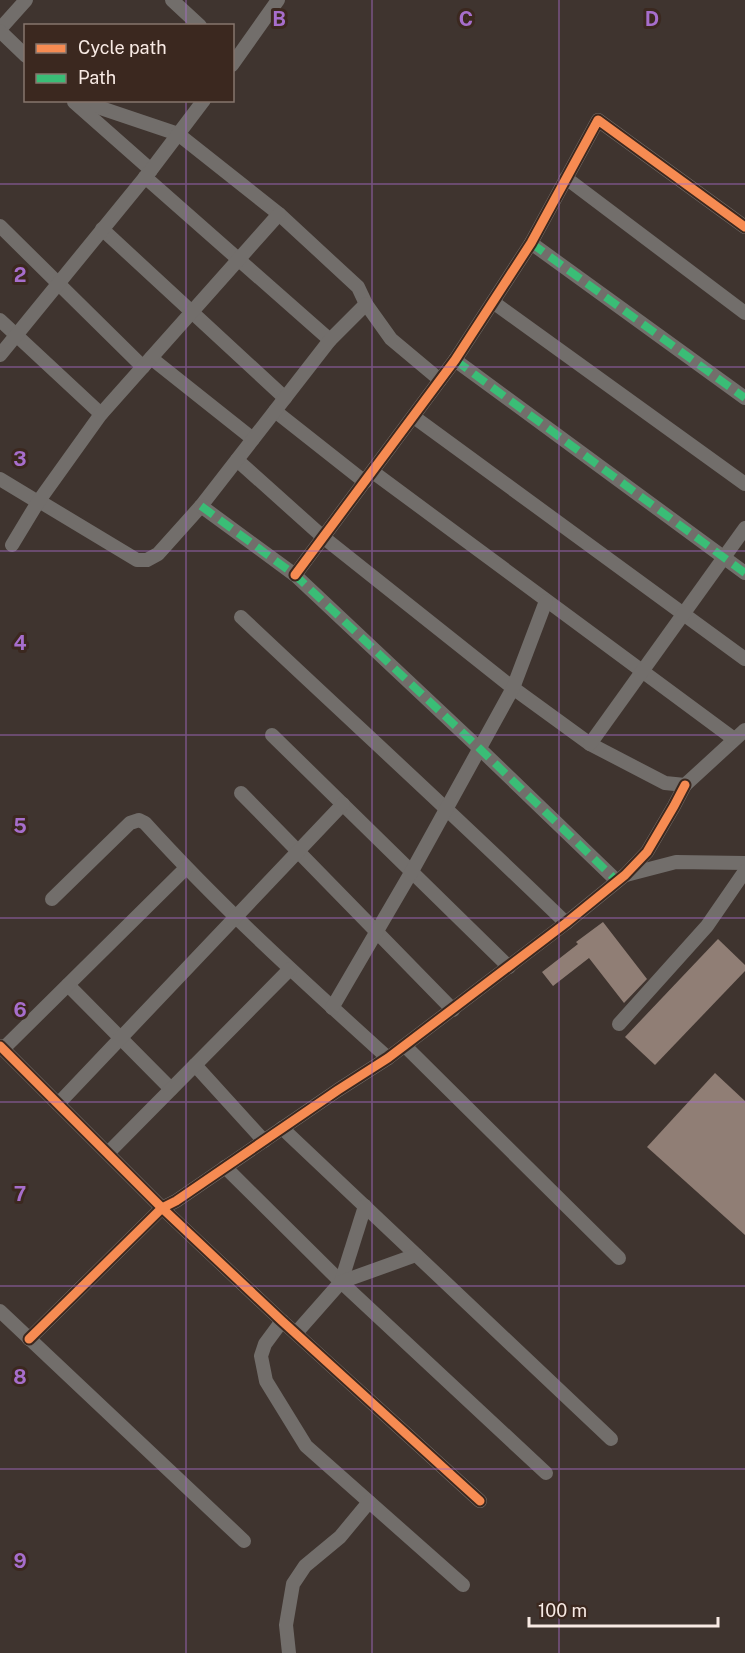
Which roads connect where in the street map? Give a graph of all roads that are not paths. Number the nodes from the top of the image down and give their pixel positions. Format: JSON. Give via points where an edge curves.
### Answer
{"nodes":[{"id":1,"x":26,"y":0,"type":"edge"},
{"id":2,"x":172,"y":0,"type":"edge"},
{"id":3,"x":275,"y":1,"type":"edge"},
{"id":4,"x":198,"y":24,"type":"edge"},
{"id":5,"x":0,"y":30,"type":"edge"},
{"id":6,"x":24,"y":54,"type":"edge"},
{"id":7,"x":234,"y":60,"type":"edge"},
{"id":8,"x":74,"y":102,"type":"edge"},
{"id":9,"x":83,"y":102,"type":"edge"},
{"id":10,"x":202,"y":102,"type":"edge"},
{"id":11,"x":178,"y":134,"type":"junction"},
{"id":12,"x":148,"y":173,"type":"junction"},
{"id":13,"x":566,"y":178,"type":"junction"},
{"id":14,"x":279,"y":214,"type":"junction"},
{"id":15,"x":0,"y":226,"type":"edge"},
{"id":16,"x":745,"y":227,"type":"edge"},
{"id":17,"x":102,"y":230,"type":"junction"},
{"id":18,"x":531,"y":243,"type":"junction"},
{"id":19,"x":239,"y":261,"type":"junction"},
{"id":20,"x":59,"y":283,"type":"junction"},
{"id":21,"x":493,"y":302,"type":"junction"},
{"id":22,"x":366,"y":304,"type":"junction"},
{"id":23,"x":193,"y":312,"type":"junction"},
{"id":24,"x":745,"y":313,"type":"edge"},
{"id":25,"x":0,"y":320,"type":"edge"},
{"id":26,"x":16,"y":336,"type":"junction"},
{"id":27,"x":330,"y":340,"type":"junction"},
{"id":28,"x":0,"y":355,"type":"edge"},
{"id":29,"x":455,"y":360,"type":"junction"},
{"id":30,"x":147,"y":363,"type":"junction"},
{"id":31,"x":440,"y":380,"type":"junction"},
{"id":32,"x":285,"y":398,"type":"junction"},
{"id":33,"x":745,"y":398,"type":"edge"},
{"id":34,"x":275,"y":411,"type":"junction"},
{"id":35,"x":101,"y":414,"type":"junction"},
{"id":36,"x":414,"y":417,"type":"junction"},
{"id":37,"x":253,"y":439,"type":"junction"},
{"id":38,"x":237,"y":460,"type":"junction"},
{"id":39,"x":369,"y":477,"type":"junction"},
{"id":40,"x":0,"y":479,"type":"edge"},
{"id":41,"x":745,"y":484,"type":"edge"},
{"id":42,"x":38,"y":502,"type":"junction"},
{"id":43,"x":201,"y":506,"type":"junction"},
{"id":44,"x":745,"y":528,"type":"edge"},
{"id":45,"x":323,"y":537,"type":"junction"},
{"id":46,"x":12,"y":545,"type":"dead end"},
{"id":47,"x":723,"y":557,"type":"junction"},
{"id":48,"x":745,"y":573,"type":"edge"},
{"id":49,"x":295,"y":575,"type":"junction"},
{"id":50,"x":546,"y":601,"type":"junction"},
{"id":51,"x":684,"y":615,"type":"junction"},
{"id":52,"x":241,"y":617,"type":"dead end"},
{"id":53,"x":745,"y":660,"type":"edge"},
{"id":54,"x":643,"y":672,"type":"junction"},
{"id":55,"x":513,"y":688,"type":"junction"},
{"id":56,"x":740,"y":734,"type":"edge"},
{"id":57,"x":272,"y":735,"type":"dead end"},
{"id":58,"x":590,"y":744,"type":"junction"},
{"id":59,"x":479,"y":748,"type":"junction"},
{"id":60,"x":685,"y":785,"type":"junction"},
{"id":61,"x":241,"y":794,"type":"dead end"},
{"id":62,"x":344,"y":804,"type":"junction"},
{"id":63,"x":447,"y":808,"type":"junction"},
{"id":64,"x":298,"y":851,"type":"junction"},
{"id":65,"x":745,"y":863,"type":"edge"},
{"id":66,"x":186,"y":868,"type":"junction"},
{"id":67,"x":412,"y":871,"type":"junction"},
{"id":68,"x":745,"y":871,"type":"edge"},
{"id":69,"x":621,"y":878,"type":"junction"},
{"id":70,"x":52,"y":899,"type":"dead end"},
{"id":71,"x":237,"y":918,"type":"junction"},
{"id":72,"x":566,"y":923,"type":"junction"},
{"id":73,"x":375,"y":930,"type":"junction"},
{"id":74,"x":509,"y":967,"type":"junction"},
{"id":75,"x":290,"y":969,"type":"junction"},
{"id":76,"x":68,"y":985,"type":"junction"},
{"id":77,"x":332,"y":1008,"type":"junction"},
{"id":78,"x":453,"y":1010,"type":"junction"},
{"id":79,"x":619,"y":1024,"type":"dead end"},
{"id":80,"x":121,"y":1039,"type":"junction"},
{"id":81,"x":405,"y":1046,"type":"junction"},
{"id":82,"x":1,"y":1048,"type":"edge"},
{"id":83,"x":388,"y":1058,"type":"junction"},
{"id":84,"x":195,"y":1065,"type":"junction"},
{"id":85,"x":171,"y":1089,"type":"junction"},
{"id":86,"x":58,"y":1104,"type":"junction"},
{"id":87,"x":282,"y":1128,"type":"junction"},
{"id":88,"x":264,"y":1141,"type":"junction"},
{"id":89,"x":108,"y":1153,"type":"junction"},
{"id":90,"x":225,"y":1167,"type":"junction"},
{"id":91,"x":365,"y":1206,"type":"junction"},
{"id":92,"x":162,"y":1208,"type":"junction"},
{"id":93,"x":416,"y":1255,"type":"junction"},
{"id":94,"x":620,"y":1258,"type":"dead end"},
{"id":95,"x":341,"y":1282,"type":"junction"},
{"id":96,"x":0,"y":1311,"type":"edge"},
{"id":97,"x":282,"y":1321,"type":"junction"},
{"id":98,"x":296,"y":1334,"type":"junction"},
{"id":99,"x":29,"y":1339,"type":"junction"},
{"id":100,"x":611,"y":1439,"type":"dead end"},
{"id":101,"x":546,"y":1473,"type":"dead end"},
{"id":102,"x":480,"y":1501,"type":"dead end"},
{"id":103,"x":369,"y":1502,"type":"junction"},
{"id":104,"x":244,"y":1541,"type":"dead end"},
{"id":105,"x":463,"y":1585,"type":"dead end"},
{"id":106,"x":289,"y":1653,"type":"edge"}],
"edges":[{"from":1,"to":5,"type":"street"},
{"from":2,"to":4,"type":"street"},
{"from":3,"to":7,"type":"street"},
{"from":5,"to":6,"type":"street"},
{"from":8,"to":12,"type":"street"},
{"from":9,"to":11,"type":"street"},
{"from":10,"to":11,"type":"street"},
{"from":11,"to":12,"type":"street"},
{"from":11,"to":14,"type":"street"},
{"from":12,"to":17,"type":"street"},
{"from":12,"to":19,"type":"street"},
{"from":13,"to":16,"type":"street","via":[[598,120]]},
{"from":13,"to":18,"type":"street"},
{"from":13,"to":24,"type":"street"},
{"from":14,"to":19,"type":"street"},
{"from":14,"to":22,"type":"street","via":[[358,287]]},
{"from":15,"to":20,"type":"street"},
{"from":17,"to":20,"type":"street"},
{"from":17,"to":23,"type":"street"},
{"from":18,"to":21,"type":"street"},
{"from":18,"to":33,"type":"street"},
{"from":19,"to":23,"type":"street"},
{"from":19,"to":27,"type":"street"},
{"from":20,"to":26,"type":"street"},
{"from":20,"to":30,"type":"street"},
{"from":21,"to":29,"type":"street"},
{"from":21,"to":41,"type":"street"},
{"from":22,"to":27,"type":"street"},
{"from":22,"to":31,"type":"street","via":[[390,339]]},
{"from":23,"to":30,"type":"street"},
{"from":23,"to":32,"type":"street"},
{"from":25,"to":26,"type":"street"},
{"from":26,"to":28,"type":"street"},
{"from":26,"to":35,"type":"street"},
{"from":27,"to":32,"type":"street"},
{"from":29,"to":31,"type":"street"},
{"from":29,"to":47,"type":"street"},
{"from":30,"to":35,"type":"street"},
{"from":30,"to":37,"type":"street"},
{"from":31,"to":36,"type":"street"},
{"from":32,"to":34,"type":"street"},
{"from":34,"to":37,"type":"street"},
{"from":34,"to":39,"type":"street"},
{"from":35,"to":42,"type":"street"},
{"from":36,"to":39,"type":"street"},
{"from":36,"to":51,"type":"street"},
{"from":37,"to":38,"type":"street"},
{"from":38,"to":43,"type":"street"},
{"from":38,"to":45,"type":"street"},
{"from":39,"to":45,"type":"street"},
{"from":39,"to":50,"type":"street"},
{"from":40,"to":42,"type":"street"},
{"from":42,"to":43,"type":"street","via":[[137,560],[158,554]]},
{"from":42,"to":46,"type":"street"},
{"from":43,"to":49,"type":"street"},
{"from":44,"to":47,"type":"street"},
{"from":45,"to":49,"type":"street"},
{"from":45,"to":55,"type":"street"},
{"from":47,"to":48,"type":"street"},
{"from":47,"to":51,"type":"street"},
{"from":49,"to":59,"type":"street"},
{"from":50,"to":54,"type":"street"},
{"from":50,"to":55,"type":"street"},
{"from":51,"to":53,"type":"street"},
{"from":51,"to":54,"type":"street"},
{"from":52,"to":63,"type":"street"},
{"from":54,"to":56,"type":"street"},
{"from":54,"to":58,"type":"street"},
{"from":55,"to":58,"type":"street"},
{"from":55,"to":59,"type":"street"},
{"from":56,"to":60,"type":"street"},
{"from":57,"to":62,"type":"street"},
{"from":58,"to":60,"type":"street","via":[[665,783]]},
{"from":59,"to":63,"type":"street"},
{"from":59,"to":69,"type":"street"},
{"from":60,"to":69,"type":"street","via":[[647,852]]},
{"from":61,"to":64,"type":"street"},
{"from":62,"to":64,"type":"street"},
{"from":62,"to":67,"type":"street"},
{"from":63,"to":67,"type":"street"},
{"from":63,"to":72,"type":"street"},
{"from":64,"to":71,"type":"street"},
{"from":64,"to":73,"type":"street"},
{"from":65,"to":69,"type":"street","via":[[676,862]]},
{"from":66,"to":70,"type":"street","via":[[139,820],[130,823]]},
{"from":66,"to":71,"type":"street"},
{"from":66,"to":76,"type":"street"},
{"from":67,"to":73,"type":"street"},
{"from":67,"to":74,"type":"street"},
{"from":68,"to":79,"type":"street","via":[[707,926]]},
{"from":69,"to":72,"type":"street"},
{"from":71,"to":75,"type":"street"},
{"from":71,"to":80,"type":"street"},
{"from":72,"to":74,"type":"street"},
{"from":73,"to":77,"type":"street"},
{"from":73,"to":78,"type":"street"},
{"from":74,"to":78,"type":"street"},
{"from":75,"to":77,"type":"street"},
{"from":75,"to":84,"type":"street"},
{"from":76,"to":80,"type":"street"},
{"from":76,"to":82,"type":"street"},
{"from":77,"to":83,"type":"street"},
{"from":78,"to":81,"type":"street"},
{"from":80,"to":85,"type":"street"},
{"from":80,"to":86,"type":"street"},
{"from":81,"to":83,"type":"street"},
{"from":81,"to":94,"type":"street"},
{"from":82,"to":86,"type":"street"},
{"from":83,"to":87,"type":"street"},
{"from":84,"to":85,"type":"street"},
{"from":84,"to":88,"type":"street"},
{"from":85,"to":89,"type":"street"},
{"from":86,"to":89,"type":"street"},
{"from":87,"to":88,"type":"street"},
{"from":87,"to":91,"type":"street"},
{"from":88,"to":90,"type":"street"},
{"from":89,"to":92,"type":"street"},
{"from":90,"to":92,"type":"street"},
{"from":90,"to":95,"type":"street"},
{"from":91,"to":93,"type":"street"},
{"from":91,"to":95,"type":"street"},
{"from":92,"to":97,"type":"street"},
{"from":92,"to":99,"type":"street"},
{"from":93,"to":95,"type":"street"},
{"from":93,"to":100,"type":"street"},
{"from":95,"to":98,"type":"street"},
{"from":95,"to":101,"type":"street"},
{"from":96,"to":99,"type":"street"},
{"from":97,"to":98,"type":"street"},
{"from":97,"to":103,"type":"street","via":[[264,1344],[261,1356],[266,1381],[306,1446]]},
{"from":98,"to":102,"type":"street"},
{"from":99,"to":104,"type":"street"},
{"from":103,"to":105,"type":"street"},
{"from":103,"to":106,"type":"street","via":[[340,1537],[305,1566],[293,1584],[286,1625]]}]}
